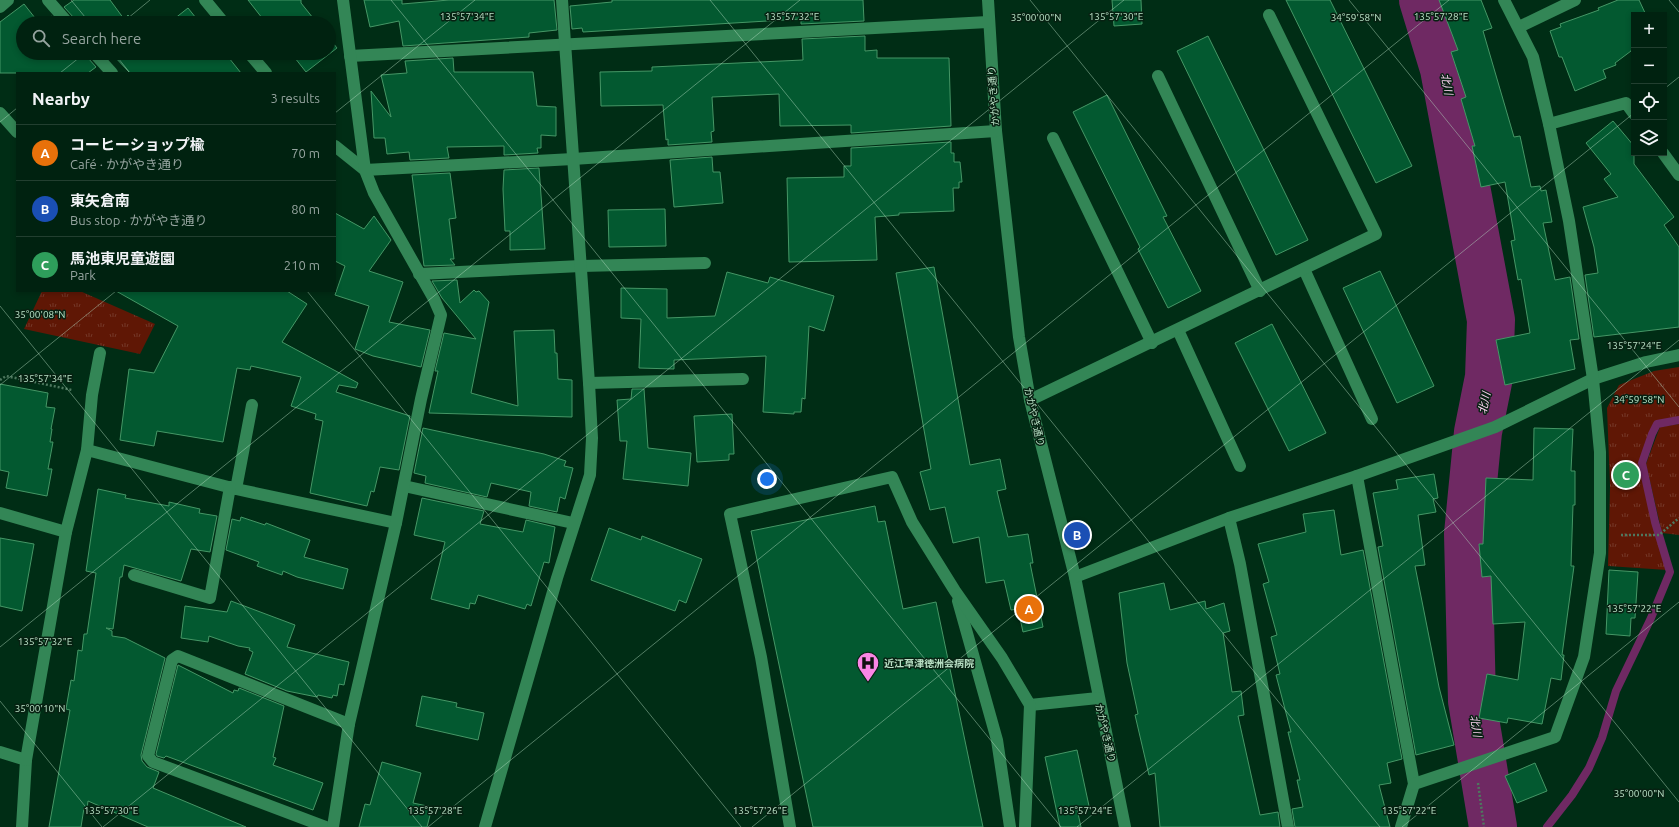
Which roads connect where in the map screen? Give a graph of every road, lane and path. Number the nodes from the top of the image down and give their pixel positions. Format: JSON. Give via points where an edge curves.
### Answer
{"nodes":[{"id":1,"x":8,"y":0,"type":"edge"},
{"id":2,"x":48,"y":0,"type":"edge"},
{"id":3,"x":205,"y":0,"type":"edge"},
{"id":4,"x":343,"y":0,"type":"edge"},
{"id":5,"x":562,"y":0,"type":"edge"},
{"id":6,"x":988,"y":0,"type":"edge"},
{"id":7,"x":1504,"y":0,"type":"edge"},
{"id":8,"x":1575,"y":0,"type":"edge"},
{"id":9,"x":0,"y":6,"type":"edge"},
{"id":10,"x":1269,"y":15,"type":"dead end"},
{"id":11,"x":62,"y":16,"type":"edge"},
{"id":12,"x":218,"y":16,"type":"edge"},
{"id":13,"x":988,"y":22,"type":"junction"},
{"id":14,"x":1518,"y":27,"type":"junction"},
{"id":15,"x":565,"y":45,"type":"junction"},
{"id":16,"x":350,"y":56,"type":"junction"},
{"id":17,"x":100,"y":60,"type":"edge"},
{"id":18,"x":255,"y":60,"type":"edge"},
{"id":19,"x":111,"y":72,"type":"edge"},
{"id":20,"x":265,"y":72,"type":"edge"},
{"id":21,"x":1158,"y":76,"type":"dead end"},
{"id":22,"x":1631,"y":110,"type":"edge"},
{"id":23,"x":0,"y":113,"type":"edge"},
{"id":24,"x":1549,"y":124,"type":"junction"},
{"id":25,"x":16,"y":131,"type":"edge"},
{"id":26,"x":996,"y":131,"type":"junction"},
{"id":27,"x":1053,"y":138,"type":"dead end"},
{"id":28,"x":336,"y":147,"type":"edge"},
{"id":29,"x":1665,"y":156,"type":"edge"},
{"id":30,"x":573,"y":159,"type":"junction"},
{"id":31,"x":365,"y":170,"type":"junction"},
{"id":32,"x":1679,"y":175,"type":"edge"},
{"id":33,"x":705,"y":263,"type":"dead end"},
{"id":34,"x":581,"y":266,"type":"junction"},
{"id":35,"x":1304,"y":269,"type":"junction"},
{"id":36,"x":419,"y":274,"type":"junction"},
{"id":37,"x":1260,"y":291,"type":"junction"},
{"id":38,"x":1178,"y":330,"type":"junction"},
{"id":39,"x":1152,"y":343,"type":"junction"},
{"id":40,"x":100,"y":353,"type":"dead end"},
{"id":41,"x":1679,"y":354,"type":"edge"},
{"id":42,"x":743,"y":379,"type":"dead end"},
{"id":43,"x":1593,"y":379,"type":"junction"},
{"id":44,"x":0,"y":380,"type":"edge"},
{"id":45,"x":589,"y":383,"type":"junction"},
{"id":46,"x":92,"y":395,"type":"junction"},
{"id":47,"x":1030,"y":400,"type":"junction"},
{"id":48,"x":252,"y":405,"type":"dead end"},
{"id":49,"x":1372,"y":419,"type":"dead end"},
{"id":50,"x":87,"y":450,"type":"junction"},
{"id":51,"x":1240,"y":466,"type":"dead end"},
{"id":52,"x":1357,"y":476,"type":"junction"},
{"id":53,"x":404,"y":486,"type":"junction"},
{"id":54,"x":233,"y":488,"type":"junction"},
{"id":55,"x":0,"y":513,"type":"edge"},
{"id":56,"x":1229,"y":518,"type":"junction"},
{"id":57,"x":1679,"y":518,"type":"edge"},
{"id":58,"x":396,"y":523,"type":"junction"},
{"id":59,"x":573,"y":523,"type":"junction"},
{"id":60,"x":66,"y":532,"type":"junction"},
{"id":61,"x":1600,"y":535,"type":"junction"},
{"id":62,"x":134,"y":575,"type":"dead end"},
{"id":63,"x":1075,"y":577,"type":"junction"},
{"id":64,"x":955,"y":592,"type":"junction"},
{"id":65,"x":1098,"y":698,"type":"junction"},
{"id":66,"x":1030,"y":705,"type":"junction"},
{"id":67,"x":349,"y":724,"type":"junction"},
{"id":68,"x":0,"y":752,"type":"edge"},
{"id":69,"x":26,"y":760,"type":"junction"},
{"id":70,"x":1476,"y":764,"type":"junction"},
{"id":71,"x":1414,"y":784,"type":"junction"},
{"id":72,"x":22,"y":827,"type":"edge"},
{"id":73,"x":326,"y":827,"type":"edge"},
{"id":74,"x":333,"y":827,"type":"edge"},
{"id":75,"x":485,"y":827,"type":"edge"},
{"id":76,"x":790,"y":827,"type":"edge"},
{"id":77,"x":1010,"y":827,"type":"edge"},
{"id":78,"x":1025,"y":827,"type":"edge"},
{"id":79,"x":1125,"y":827,"type":"edge"},
{"id":80,"x":1288,"y":827,"type":"edge"},
{"id":81,"x":1401,"y":827,"type":"edge"},
{"id":82,"x":1484,"y":827,"type":"edge"}],
"edges":[{"from":1,"to":9,"type":"street"},
{"from":2,"to":11,"type":"street"},
{"from":3,"to":12,"type":"street"},
{"from":4,"to":16,"type":"street"},
{"from":5,"to":15,"type":"street"},
{"from":6,"to":13,"type":"street","name":"かがやき通り"},
{"from":7,"to":14,"type":"street"},
{"from":8,"to":14,"type":"street"},
{"from":10,"to":35,"type":"street","via":[[1376,234]]},
{"from":13,"to":15,"type":"street"},
{"from":13,"to":26,"type":"street","name":"かがやき通り"},
{"from":14,"to":24,"type":"street","via":[[1533,57]]},
{"from":15,"to":16,"type":"street"},
{"from":15,"to":30,"type":"street"},
{"from":16,"to":31,"type":"street"},
{"from":17,"to":19,"type":"street"},
{"from":18,"to":20,"type":"street"},
{"from":21,"to":37,"type":"street"},
{"from":22,"to":24,"type":"street","via":[[1626,103]]},
{"from":23,"to":25,"type":"street"},
{"from":24,"to":43,"type":"street","via":[[1569,221]]},
{"from":26,"to":30,"type":"street"},
{"from":26,"to":47,"type":"street","name":"かがやき通り","via":[[1019,337]]},
{"from":27,"to":39,"type":"street"},
{"from":28,"to":31,"type":"street"},
{"from":29,"to":32,"type":"street"},
{"from":30,"to":31,"type":"street"},
{"from":30,"to":34,"type":"street"},
{"from":31,"to":36,"type":"street","via":[[374,193]]},
{"from":33,"to":34,"type":"street"},
{"from":34,"to":36,"type":"street"},
{"from":34,"to":45,"type":"street"},
{"from":35,"to":37,"type":"street"},
{"from":35,"to":49,"type":"street"},
{"from":36,"to":53,"type":"street","via":[[441,315]]},
{"from":37,"to":38,"type":"street"},
{"from":38,"to":39,"type":"street"},
{"from":38,"to":51,"type":"street"},
{"from":39,"to":47,"type":"street"},
{"from":40,"to":46,"type":"street"},
{"from":41,"to":43,"type":"street"},
{"from":42,"to":45,"type":"street"},
{"from":43,"to":52,"type":"street","via":[[1495,427]]},
{"from":43,"to":61,"type":"street","via":[[1600,452]]},
{"from":44,"to":46,"type":"path","via":[[6,376]]},
{"from":45,"to":59,"type":"street","via":[[592,438],[590,475]]},
{"from":46,"to":50,"type":"street"},
{"from":47,"to":63,"type":"street","name":"かがやき通り"},
{"from":48,"to":54,"type":"street"},
{"from":50,"to":54,"type":"street"},
{"from":50,"to":60,"type":"street"},
{"from":52,"to":56,"type":"street"},
{"from":52,"to":71,"type":"street"},
{"from":53,"to":58,"type":"street"},
{"from":53,"to":59,"type":"street"},
{"from":54,"to":58,"type":"street"},
{"from":54,"to":62,"type":"street","via":[[210,598]]},
{"from":55,"to":60,"type":"street"},
{"from":56,"to":63,"type":"street"},
{"from":56,"to":80,"type":"street","via":[[1240,564]]},
{"from":57,"to":61,"type":"path","via":[[1659,535]]},
{"from":58,"to":67,"type":"street"},
{"from":59,"to":75,"type":"street"},
{"from":60,"to":69,"type":"street"},
{"from":61,"to":70,"type":"street","via":[[1600,553],[1584,658],[1556,737]]},
{"from":63,"to":65,"type":"street","name":"かがやき通り"},
{"from":64,"to":66,"type":"street","via":[[1002,658]]},
{"from":64,"to":76,"type":"street","via":[[912,522],[892,476],[730,514],[761,657]]},
{"from":64,"to":77,"type":"street","via":[[997,740]]},
{"from":65,"to":66,"type":"street"},
{"from":65,"to":79,"type":"street","name":"かがやき通り"},
{"from":66,"to":78,"type":"street"},
{"from":67,"to":73,"type":"street","via":[[178,656],[172,660],[148,756],[153,762]]},
{"from":67,"to":74,"type":"street"},
{"from":68,"to":69,"type":"street"},
{"from":69,"to":72,"type":"street"},
{"from":70,"to":71,"type":"street"},
{"from":70,"to":82,"type":"path"},
{"from":71,"to":81,"type":"street"}]}
